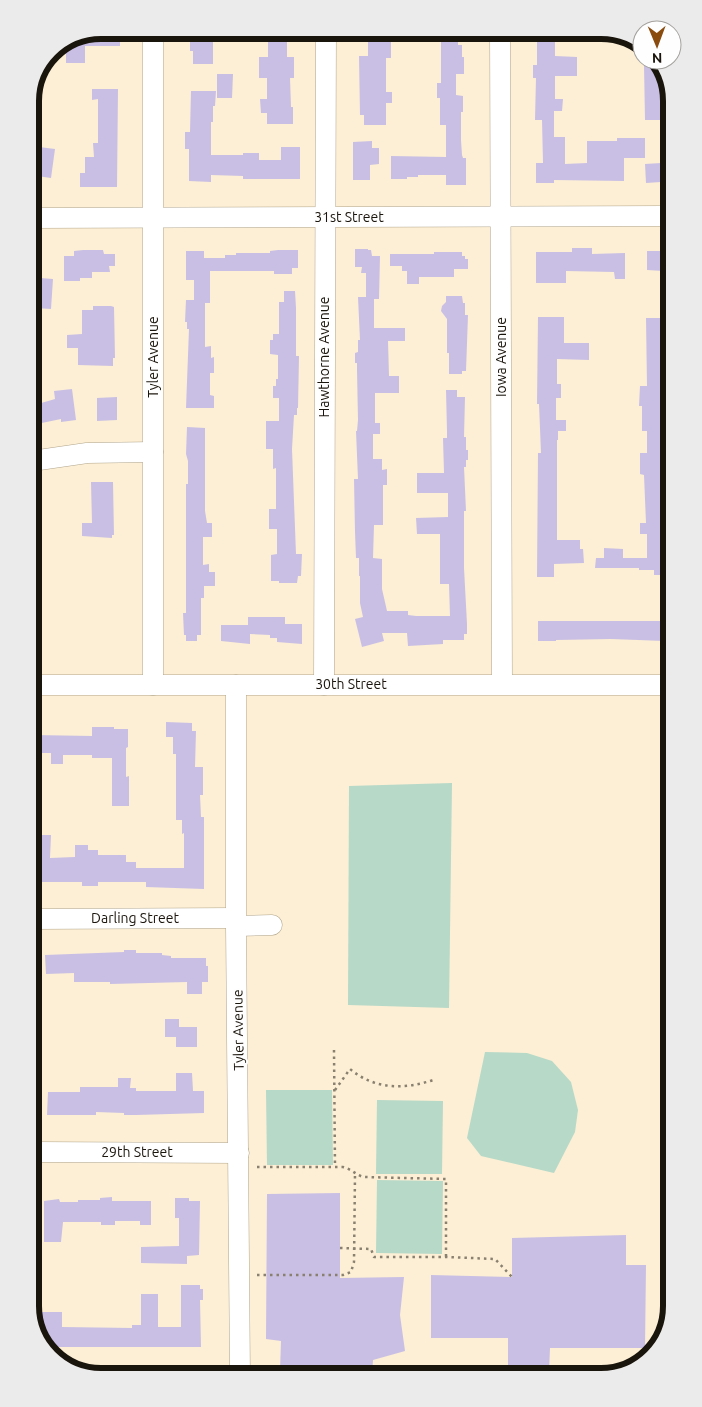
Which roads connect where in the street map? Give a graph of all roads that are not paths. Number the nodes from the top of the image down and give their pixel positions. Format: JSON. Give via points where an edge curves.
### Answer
{"nodes":[{"id":1,"x":153,"y":39,"type":"edge"},
{"id":2,"x":326,"y":39,"type":"edge"},
{"id":3,"x":500,"y":39,"type":"edge"},
{"id":4,"x":501,"y":216,"type":"junction"},
{"id":5,"x":663,"y":216,"type":"edge"},
{"id":6,"x":324,"y":217,"type":"junction"},
{"id":7,"x":39,"y":218,"type":"edge"},
{"id":8,"x":153,"y":218,"type":"junction"},
{"id":9,"x":153,"y":452,"type":"junction"},
{"id":10,"x":39,"y":460,"type":"edge"},
{"id":11,"x":324,"y":684,"type":"junction"},
{"id":12,"x":502,"y":684,"type":"junction"},
{"id":13,"x":39,"y":685,"type":"edge"},
{"id":14,"x":153,"y":685,"type":"junction"},
{"id":15,"x":236,"y":685,"type":"junction"},
{"id":16,"x":663,"y":685,"type":"edge"},
{"id":17,"x":39,"y":919,"type":"edge"},
{"id":18,"x":236,"y":922,"type":"junction"},
{"id":19,"x":272,"y":925,"type":"dead end"},
{"id":20,"x":39,"y":1152,"type":"edge"},
{"id":21,"x":239,"y":1152,"type":"junction"},
{"id":22,"x":240,"y":1368,"type":"edge"}],
"edges":[{"from":1,"to":8,"type":"street","name":"Tyler Avenue"},
{"from":2,"to":6,"type":"street","name":"Hawthorne Avenue"},
{"from":3,"to":4,"type":"street","name":"Iowa Avenue"},
{"from":4,"to":5,"type":"street","name":"31st Street"},
{"from":4,"to":6,"type":"street","name":"31st Street"},
{"from":4,"to":12,"type":"street","name":"Iowa Avenue"},
{"from":6,"to":8,"type":"street","name":"31st Street"},
{"from":6,"to":11,"type":"street","name":"Hawthorne Avenue"},
{"from":7,"to":8,"type":"street","name":"31st Street"},
{"from":8,"to":9,"type":"street","name":"Tyler Avenue"},
{"from":9,"to":10,"type":"street","via":[[87,453]]},
{"from":9,"to":14,"type":"street","name":"Tyler Avenue"},
{"from":11,"to":12,"type":"street","name":"30th Street"},
{"from":11,"to":15,"type":"street","name":"30th Street"},
{"from":12,"to":16,"type":"street","name":"30th Street"},
{"from":13,"to":14,"type":"street","name":"30th Street"},
{"from":14,"to":15,"type":"street","name":"30th Street"},
{"from":15,"to":18,"type":"street","name":"Tyler Avenue"},
{"from":17,"to":18,"type":"street","name":"Darling Street"},
{"from":18,"to":19,"type":"street","name":"Darling Street"},
{"from":18,"to":21,"type":"street","name":"Tyler Avenue"},
{"from":20,"to":21,"type":"street","name":"29th Street"},
{"from":21,"to":22,"type":"street","name":"Tyler Avenue"}]}
